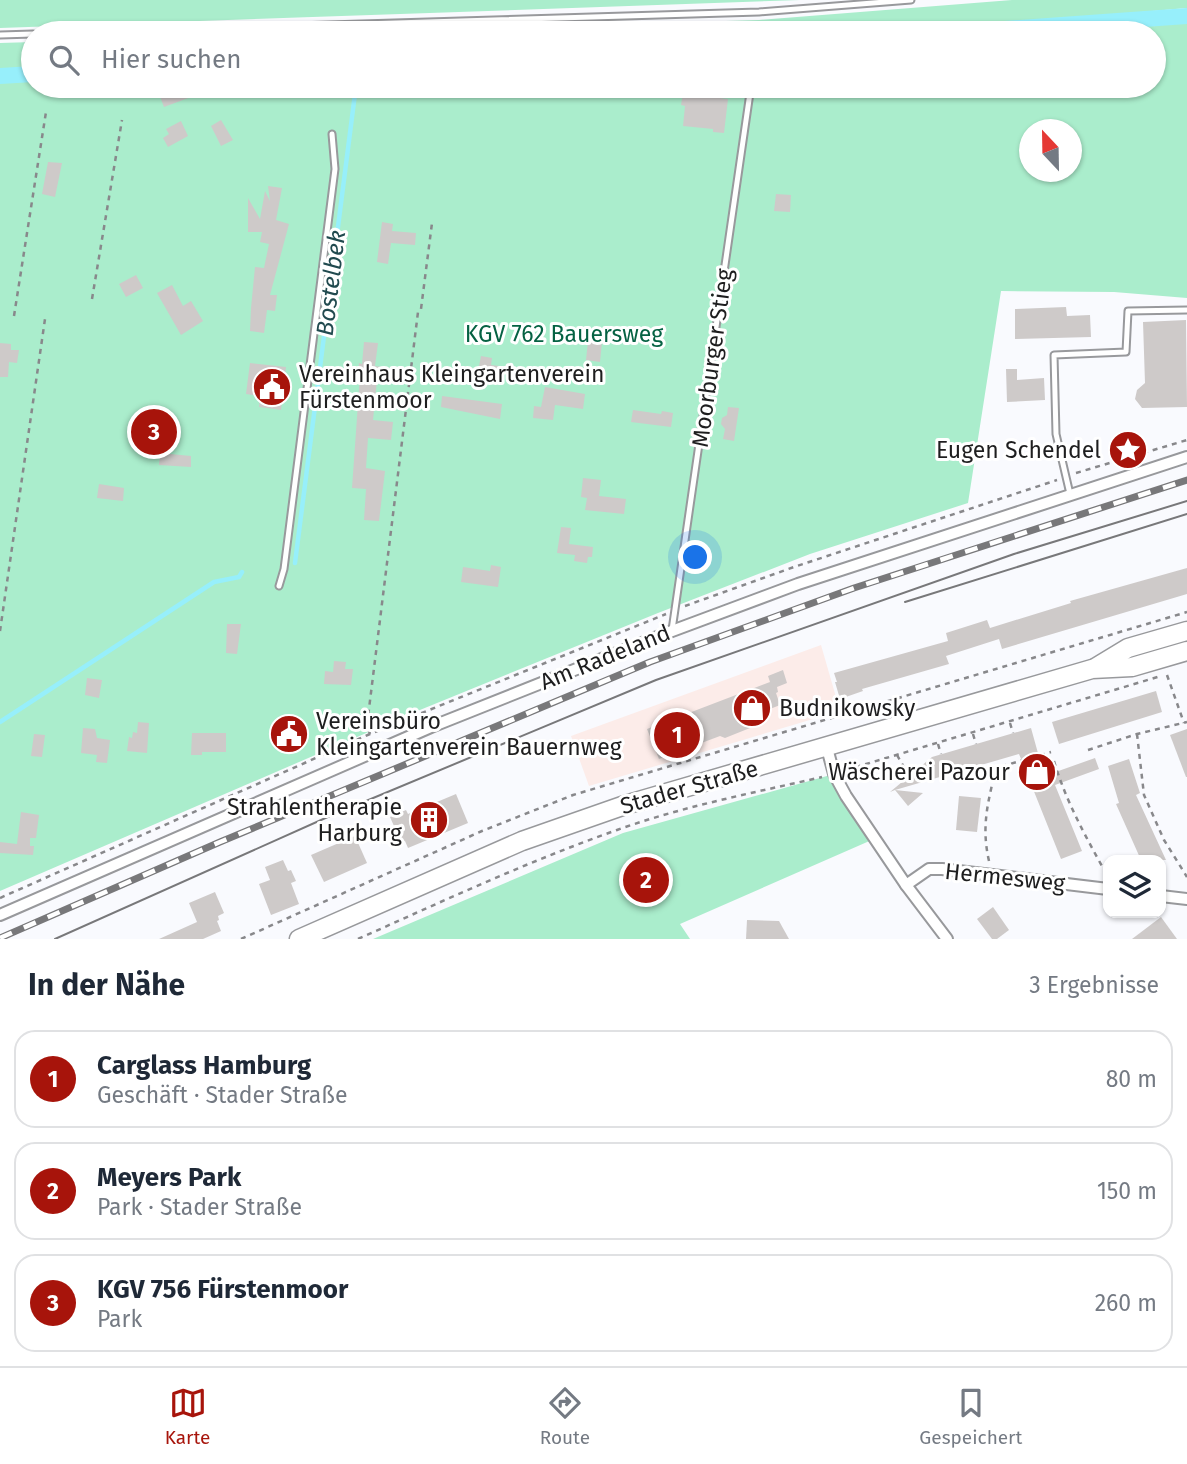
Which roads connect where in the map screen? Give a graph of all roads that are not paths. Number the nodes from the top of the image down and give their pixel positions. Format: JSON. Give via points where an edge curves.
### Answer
{"nodes":[{"id":1,"x":911,"y":0,"type":"edge"},
{"id":2,"x":459,"y":21,"type":"edge"},
{"id":3,"x":21,"y":34,"type":"edge"},
{"id":4,"x":0,"y":35,"type":"edge"},
{"id":5,"x":749,"y":98,"type":"edge"},
{"id":6,"x":332,"y":134,"type":"dead end"},
{"id":7,"x":1187,"y":310,"type":"edge"},
{"id":8,"x":1187,"y":457,"type":"edge"},
{"id":9,"x":1070,"y":494,"type":"junction"},
{"id":10,"x":279,"y":586,"type":"dead end"},
{"id":11,"x":672,"y":631,"type":"junction"},
{"id":12,"x":1187,"y":631,"type":"edge"},
{"id":13,"x":1187,"y":651,"type":"edge"},
{"id":14,"x":1092,"y":669,"type":"junction"},
{"id":15,"x":827,"y":748,"type":"junction"},
{"id":16,"x":906,"y":885,"type":"junction"},
{"id":17,"x":1103,"y":888,"type":"edge"},
{"id":18,"x":1166,"y":897,"type":"edge"},
{"id":19,"x":1187,"y":899,"type":"edge"},
{"id":20,"x":0,"y":915,"type":"edge"},
{"id":21,"x":299,"y":939,"type":"edge"},
{"id":22,"x":947,"y":939,"type":"edge"}],
"edges":[{"from":1,"to":2,"type":"lane","via":[[760,12]]},
{"from":3,"to":4,"type":"lane"},
{"from":5,"to":11,"type":"lane","name":"Moorburger Stieg"},
{"from":6,"to":10,"type":"lane","via":[[335,169]]},
{"from":7,"to":9,"type":"lane","via":[[1128,311],[1126,352],[1054,355],[1056,434]]},
{"from":8,"to":9,"type":"street","name":"Am Radeland"},
{"from":9,"to":11,"type":"street","name":"Am Radeland"},
{"from":11,"to":20,"type":"street","name":"Am Radeland","via":[[431,727]]},
{"from":12,"to":14,"type":"main road","name":"Stader Straße","via":[[1128,648]]},
{"from":13,"to":14,"type":"main road","name":"Stader Straße","via":[[1132,667]]},
{"from":14,"to":15,"type":"main road","name":"Stader Straße"},
{"from":15,"to":16,"type":"street","via":[[846,796]]},
{"from":15,"to":21,"type":"main road","name":"Stader Straße","via":[[625,805],[522,841]]},
{"from":16,"to":17,"type":"street","name":"Hermesweg","via":[[929,869]]},
{"from":16,"to":22,"type":"street"},
{"from":18,"to":19,"type":"street"}]}
